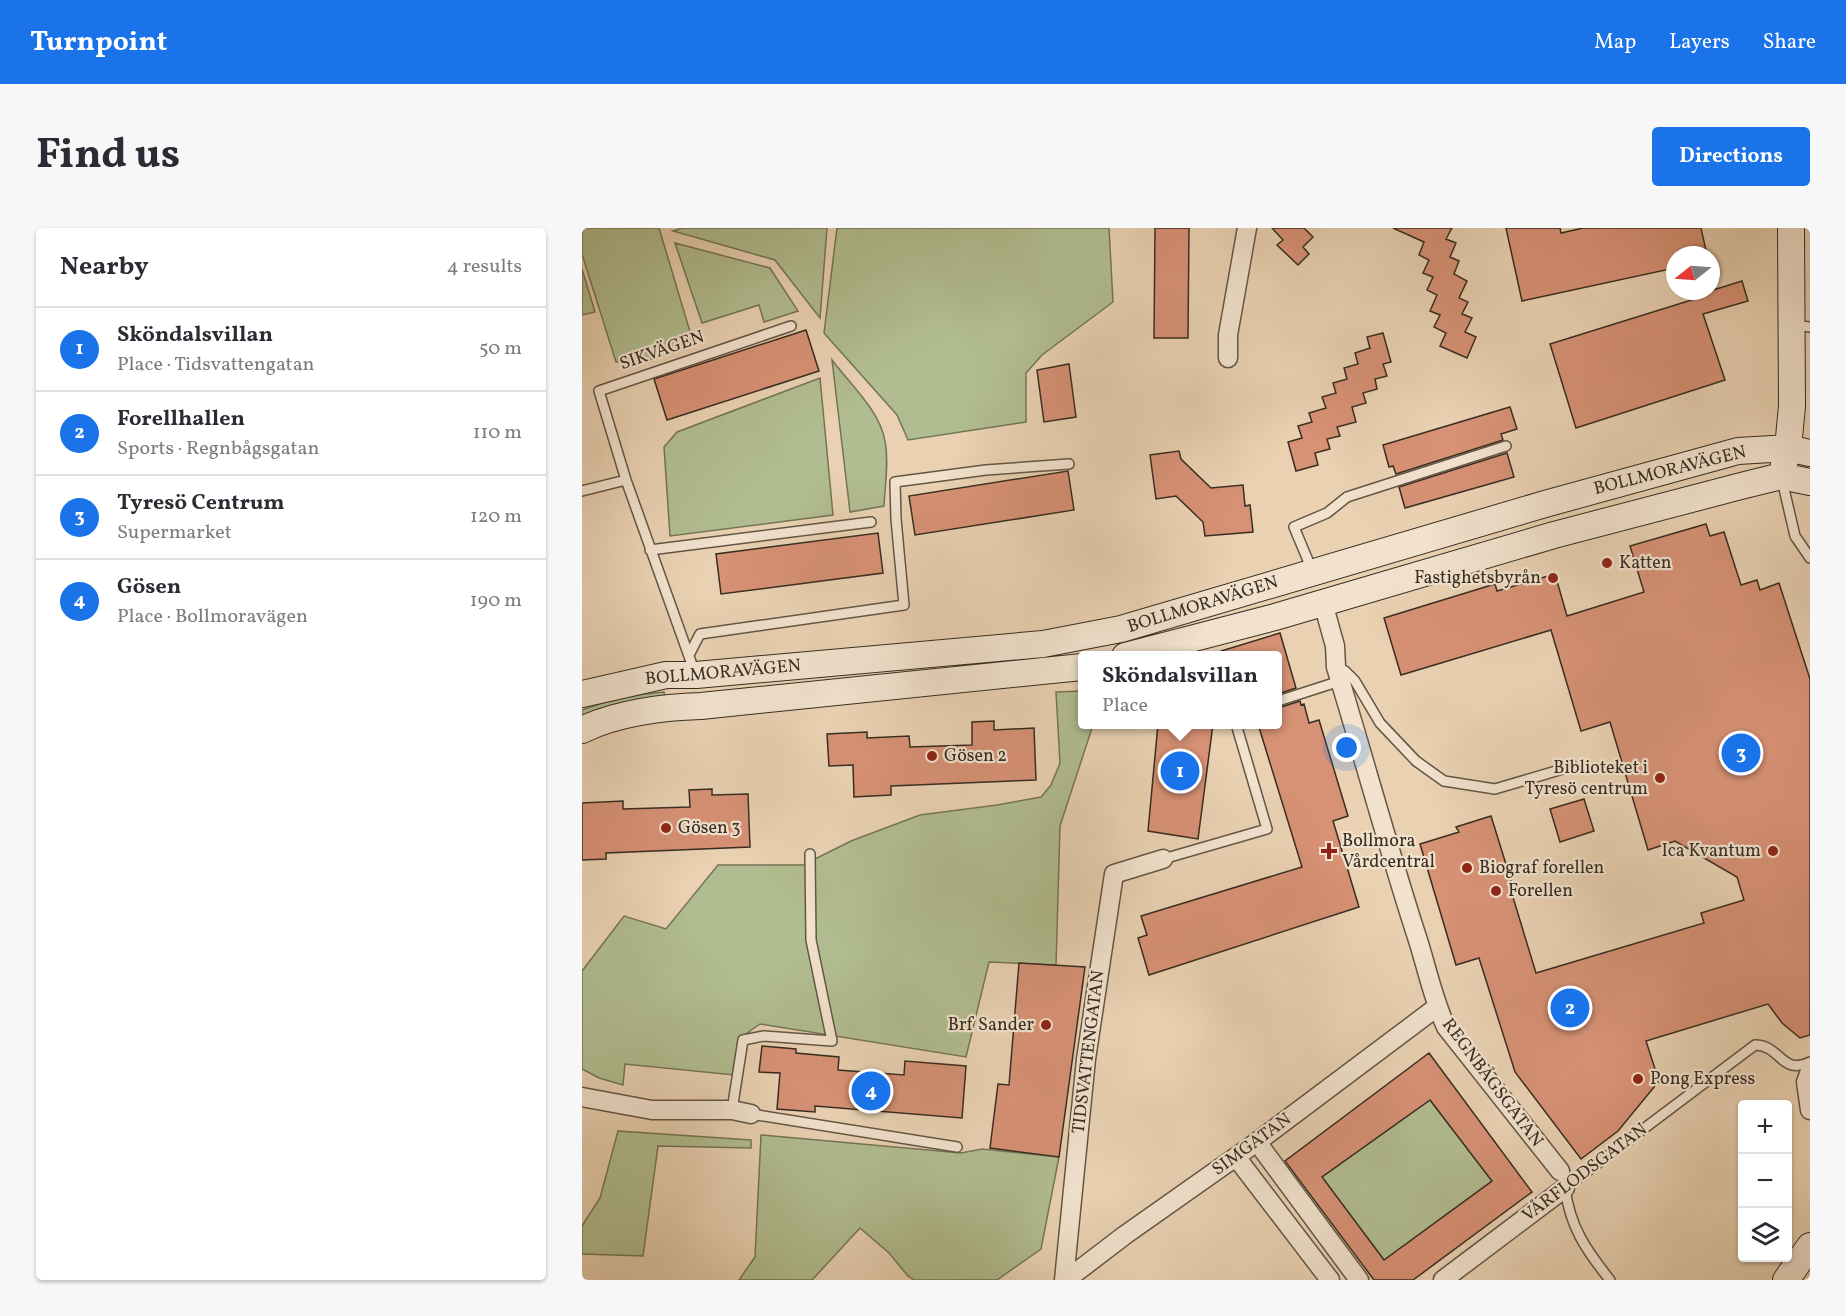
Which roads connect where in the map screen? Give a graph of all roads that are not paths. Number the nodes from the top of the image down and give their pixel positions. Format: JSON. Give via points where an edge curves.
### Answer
{"nodes":[{"id":1,"x":1247,"y":228,"type":"edge"},
{"id":2,"x":1791,"y":228,"type":"edge"},
{"id":3,"x":791,"y":326,"type":"dead end"},
{"id":4,"x":1802,"y":326,"type":"edge"},
{"id":5,"x":1228,"y":358,"type":"dead end"},
{"id":6,"x":1506,"y":446,"type":"dead end"},
{"id":7,"x":1799,"y":450,"type":"edge"},
{"id":8,"x":1069,"y":464,"type":"dead end"},
{"id":9,"x":1781,"y":476,"type":"junction"},
{"id":10,"x":626,"y":480,"type":"junction"},
{"id":11,"x":1810,"y":482,"type":"edge"},
{"id":12,"x":582,"y":491,"type":"edge"},
{"id":13,"x":871,"y":522,"type":"dead end"},
{"id":14,"x":650,"y":550,"type":"junction"},
{"id":15,"x":1810,"y":558,"type":"edge"},
{"id":16,"x":1313,"y":572,"type":"junction"},
{"id":17,"x":1323,"y":603,"type":"junction"},
{"id":18,"x":1144,"y":651,"type":"edge"},
{"id":19,"x":693,"y":665,"type":"junction"},
{"id":20,"x":1078,"y":668,"type":"edge"},
{"id":21,"x":1338,"y":674,"type":"junction"},
{"id":22,"x":582,"y":694,"type":"edge"},
{"id":23,"x":1282,"y":699,"type":"edge"},
{"id":24,"x":701,"y":706,"type":"junction"},
{"id":25,"x":1237,"y":729,"type":"edge"},
{"id":26,"x":582,"y":730,"type":"edge"},
{"id":27,"x":1573,"y":766,"type":"dead end"},
{"id":28,"x":810,"y":854,"type":"dead end"},
{"id":29,"x":1163,"y":859,"type":"joint"},
{"id":30,"x":1437,"y":1007,"type":"junction"},
{"id":31,"x":1810,"y":1062,"type":"edge"},
{"id":32,"x":1810,"y":1071,"type":"edge"},
{"id":33,"x":582,"y":1097,"type":"edge"},
{"id":34,"x":732,"y":1110,"type":"junction"},
{"id":35,"x":1810,"y":1110,"type":"edge"},
{"id":36,"x":751,"y":1114,"type":"joint"},
{"id":37,"x":1257,"y":1142,"type":"junction"},
{"id":38,"x":957,"y":1147,"type":"dead end"},
{"id":39,"x":1236,"y":1157,"type":"junction"},
{"id":40,"x":1562,"y":1180,"type":"junction"},
{"id":41,"x":1810,"y":1246,"type":"edge"},
{"id":42,"x":1065,"y":1280,"type":"edge"},
{"id":43,"x":1330,"y":1280,"type":"edge"},
{"id":44,"x":1359,"y":1280,"type":"edge"},
{"id":45,"x":1443,"y":1280,"type":"edge"},
{"id":46,"x":1610,"y":1280,"type":"edge"},
{"id":47,"x":1786,"y":1280,"type":"edge"}],
"edges":[{"from":1,"to":5,"type":"street","via":[[1228,335]]},
{"from":2,"to":4,"type":"street"},
{"from":3,"to":10,"type":"lane","name":"SIKVÄGEN","via":[[598,391]]},
{"from":4,"to":7,"type":"street","via":[[1792,406]]},
{"from":6,"to":16,"type":"lane","via":[[1347,497],[1327,513],[1294,527]]},
{"from":7,"to":9,"type":"street"},
{"from":7,"to":16,"type":"street","name":"BOLLMORAVÄGEN","via":[[1738,451]]},
{"from":8,"to":19,"type":"lane","via":[[895,482],[904,605],[699,634]]},
{"from":9,"to":11,"type":"street","name":"BOLLMORAVÄGEN"},
{"from":9,"to":15,"type":"lane","via":[[1796,536]]},
{"from":9,"to":17,"type":"street","name":"BOLLMORAVÄGEN","via":[[1554,535]]},
{"from":10,"to":12,"type":"lane"},
{"from":10,"to":14,"type":"lane","name":"SIKVÄGEN"},
{"from":13,"to":14,"type":"lane"},
{"from":14,"to":19,"type":"lane","name":"SIKVÄGEN"},
{"from":16,"to":17,"type":"street"},
{"from":16,"to":19,"type":"street","name":"BOLLMORAVÄGEN","via":[[1121,629],[1044,644]]},
{"from":17,"to":18,"type":"street","name":"BOLLMORAVÄGEN"},
{"from":17,"to":21,"type":"street","name":"REGNBÅGSGATAN"},
{"from":19,"to":22,"type":"street","name":"BOLLMORAVÄGEN"},
{"from":19,"to":24,"type":"street"},
{"from":20,"to":24,"type":"street","name":"BOLLMORAVÄGEN"},
{"from":21,"to":23,"type":"lane"},
{"from":21,"to":27,"type":"lane","via":[[1345,671],[1355,681],[1380,723],[1416,761],[1444,781],[1495,789]]},
{"from":21,"to":30,"type":"street","name":"REGNBÅGSGATAN"},
{"from":24,"to":26,"type":"street","name":"BOLLMORAVÄGEN","via":[[668,707],[596,723]]},
{"from":25,"to":29,"type":"lane","via":[[1267,829]]},
{"from":28,"to":34,"type":"lane","via":[[811,940],[832,1041],[764,1036],[743,1040]]},
{"from":29,"to":42,"type":"street","name":"TIDSVATTENGATAN","via":[[1114,874],[1086,1059]]},
{"from":30,"to":37,"type":"street","name":"SIMGATAN"},
{"from":30,"to":40,"type":"street","name":"REGNBÅGSGATAN","via":[[1446,1027]]},
{"from":31,"to":40,"type":"lane","name":"VÅRFLODSGATAN","via":[[1791,1066],[1770,1048],[1755,1045]]},
{"from":32,"to":35,"type":"street","via":[[1806,1082]]},
{"from":33,"to":34,"type":"street","via":[[652,1110]]},
{"from":34,"to":36,"type":"street"},
{"from":36,"to":38,"type":"lane"},
{"from":37,"to":39,"type":"street","name":"SIMGATAN"},
{"from":37,"to":44,"type":"street"},
{"from":39,"to":42,"type":"street","name":"SIMGATAN"},
{"from":39,"to":43,"type":"street"},
{"from":40,"to":45,"type":"street","name":"VÅRFLODSGATAN"},
{"from":40,"to":46,"type":"lane","via":[[1576,1232]]},
{"from":41,"to":47,"type":"street"}]}
